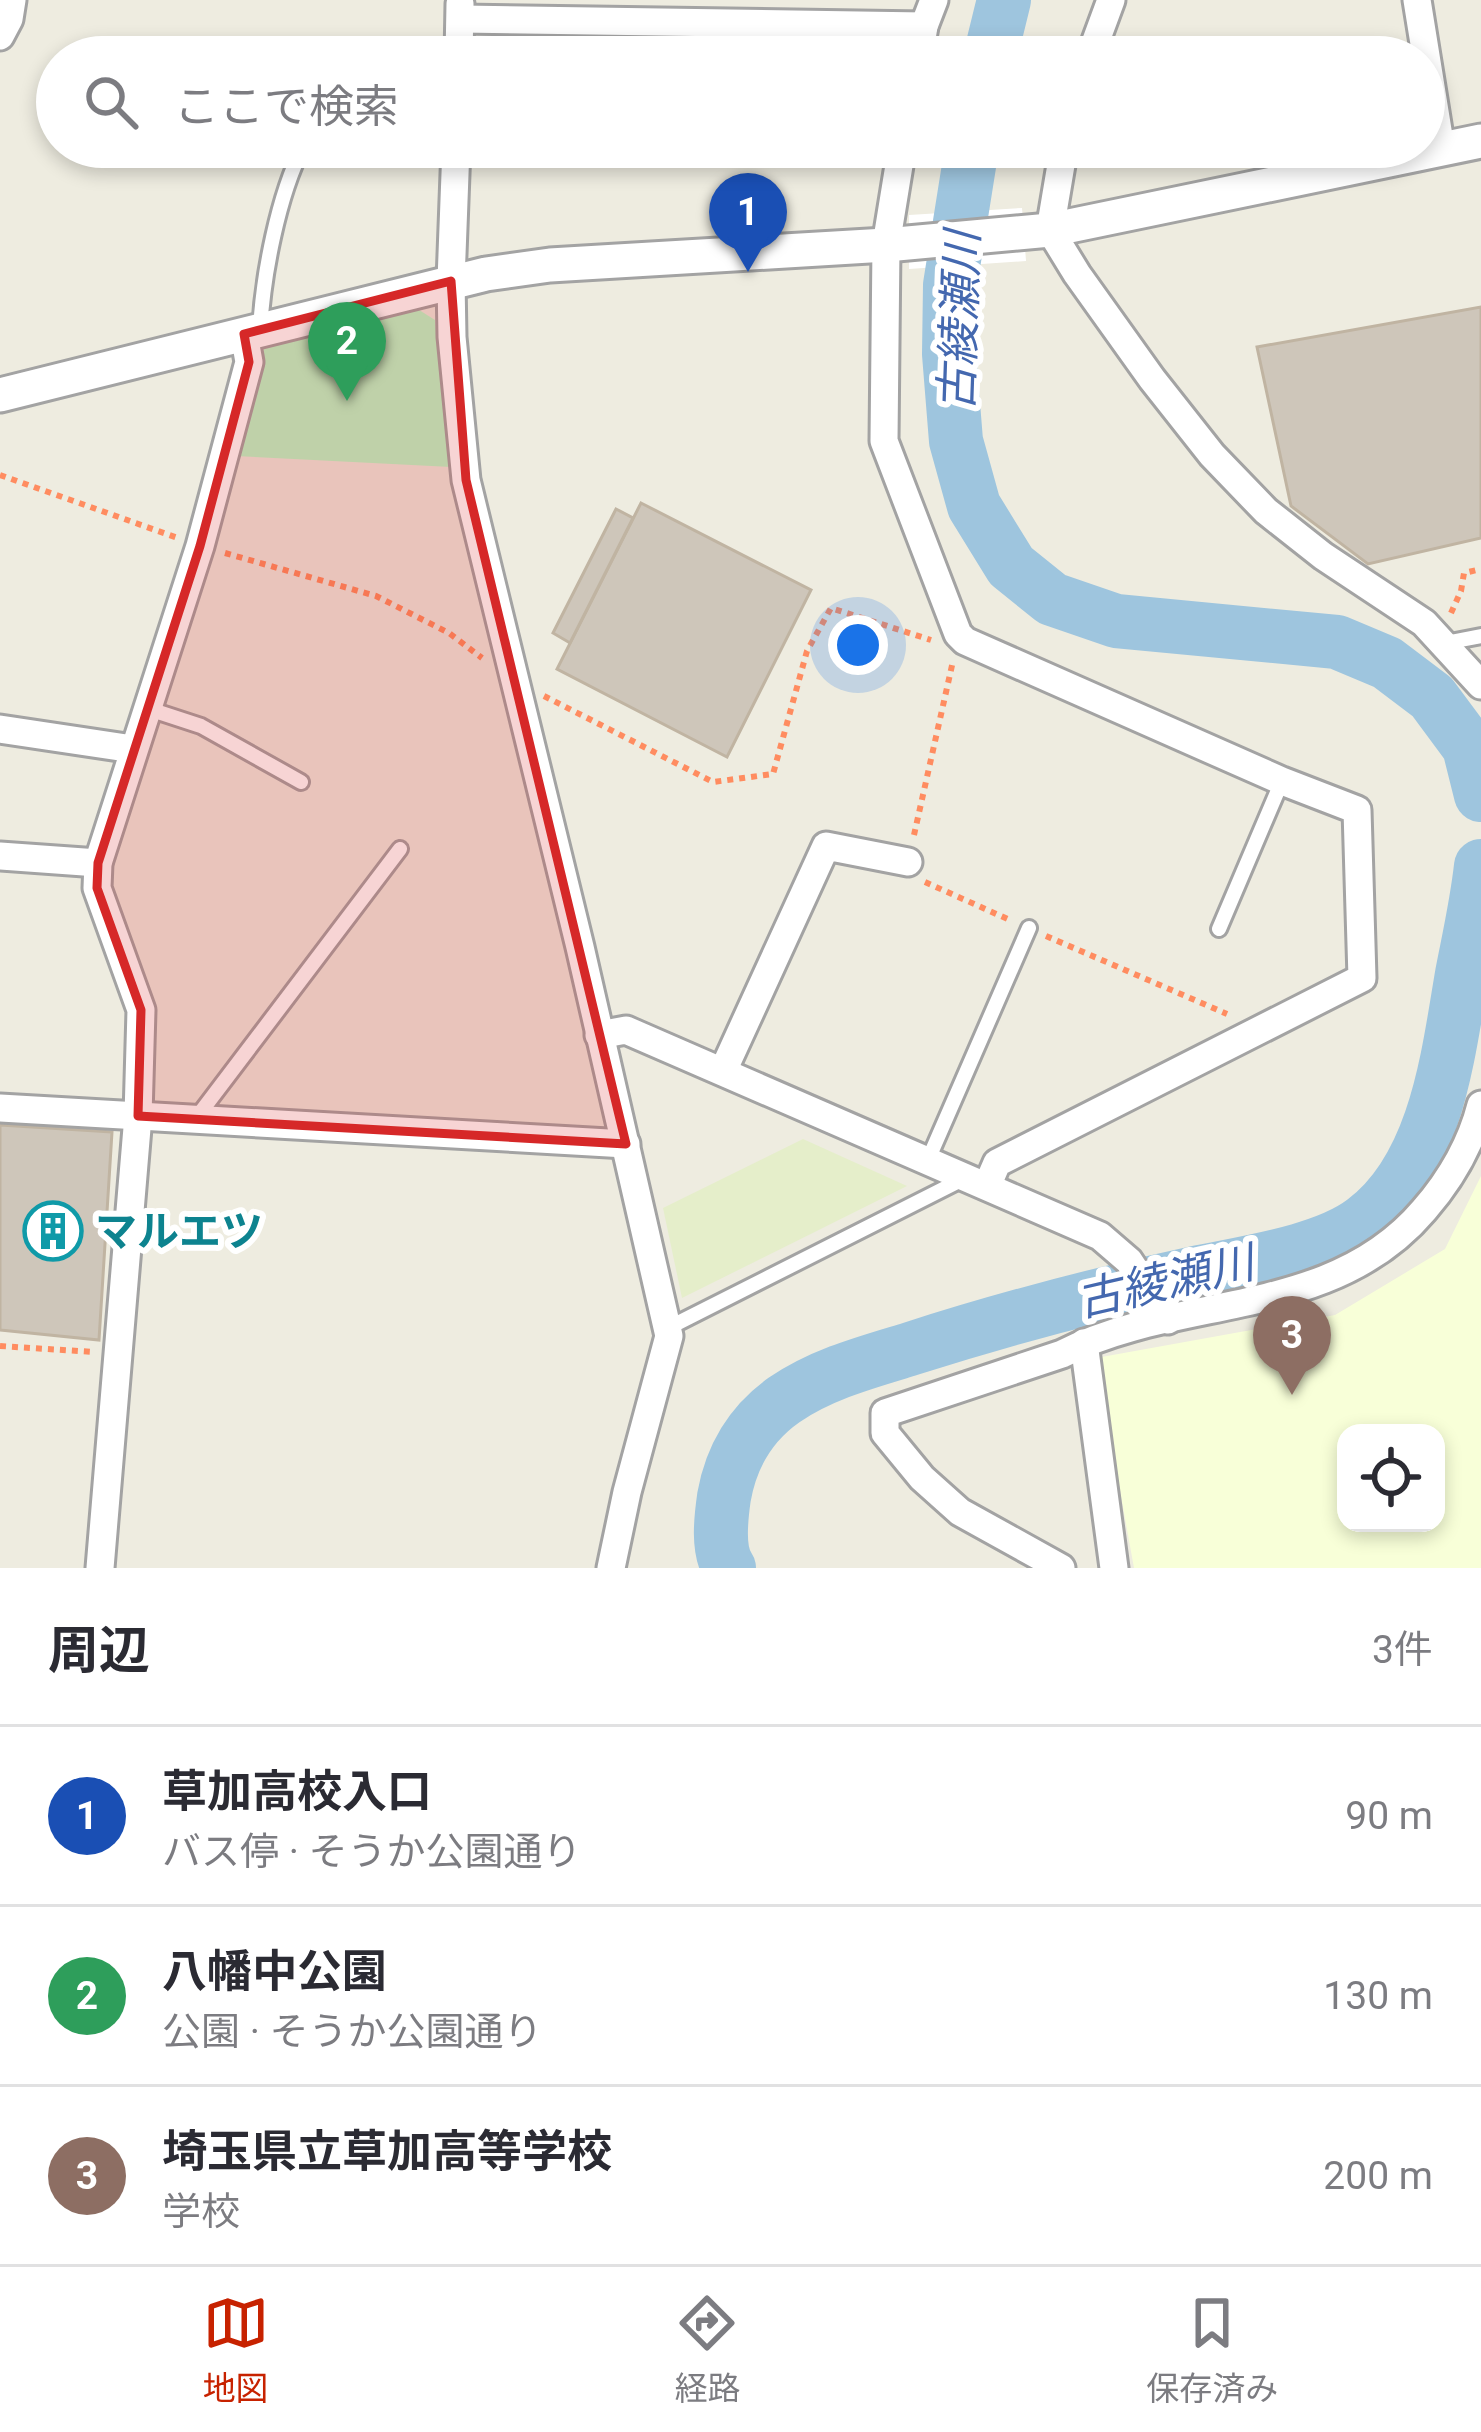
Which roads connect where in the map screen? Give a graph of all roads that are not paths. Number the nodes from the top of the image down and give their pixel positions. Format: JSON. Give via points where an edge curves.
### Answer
{"nodes":[{"id":1,"x":12,"y":0,"type":"edge"},
{"id":2,"x":1112,"y":0,"type":"edge"},
{"id":3,"x":1417,"y":0,"type":"edge"},
{"id":4,"x":460,"y":9,"type":"edge"},
{"id":5,"x":929,"y":13,"type":"edge"},
{"id":6,"x":0,"y":36,"type":"edge"},
{"id":7,"x":1098,"y":36,"type":"edge"},
{"id":8,"x":1423,"y":36,"type":"edge"},
{"id":9,"x":1481,"y":141,"type":"edge"},
{"id":10,"x":1445,"y":148,"type":"edge"},
{"id":11,"x":295,"y":168,"type":"edge"},
{"id":12,"x":455,"y":168,"type":"edge"},
{"id":13,"x":901,"y":168,"type":"edge"},
{"id":14,"x":1059,"y":168,"type":"edge"},
{"id":15,"x":1348,"y":168,"type":"edge"},
{"id":16,"x":1035,"y":231,"type":"junction"},
{"id":17,"x":897,"y":243,"type":"junction"},
{"id":18,"x":451,"y":281,"type":"junction"},
{"id":19,"x":252,"y":332,"type":"junction"},
{"id":20,"x":0,"y":394,"type":"edge"},
{"id":21,"x":1481,"y":637,"type":"edge"},
{"id":22,"x":1442,"y":640,"type":"junction"},
{"id":23,"x":1481,"y":685,"type":"edge"},
{"id":24,"x":146,"y":708,"type":"junction"},
{"id":25,"x":0,"y":729,"type":"edge"},
{"id":26,"x":133,"y":749,"type":"junction"},
{"id":27,"x":1282,"y":781,"type":"junction"},
{"id":28,"x":301,"y":782,"type":"dead end"},
{"id":29,"x":400,"y":849,"type":"dead end"},
{"id":30,"x":0,"y":856,"type":"edge"},
{"id":31,"x":98,"y":862,"type":"junction"},
{"id":32,"x":908,"y":862,"type":"road end"},
{"id":33,"x":1029,"y":928,"type":"road end"},
{"id":34,"x":1219,"y":929,"type":"dead end"},
{"id":35,"x":599,"y":1035,"type":"junction"},
{"id":36,"x":723,"y":1071,"type":"junction"},
{"id":37,"x":0,"y":1108,"type":"edge"},
{"id":38,"x":1480,"y":1114,"type":"edge"},
{"id":39,"x":138,"y":1116,"type":"junction"},
{"id":40,"x":194,"y":1121,"type":"junction"},
{"id":41,"x":626,"y":1144,"type":"junction"},
{"id":42,"x":928,"y":1160,"type":"junction"},
{"id":43,"x":977,"y":1181,"type":"junction"},
{"id":44,"x":1165,"y":1313,"type":"junction"},
{"id":45,"x":668,"y":1328,"type":"junction"},
{"id":46,"x":1084,"y":1342,"type":"junction"},
{"id":47,"x":100,"y":1568,"type":"edge"},
{"id":48,"x":611,"y":1568,"type":"edge"},
{"id":49,"x":1061,"y":1568,"type":"edge"},
{"id":50,"x":1114,"y":1568,"type":"edge"}],
"edges":[{"from":1,"to":6,"type":"street"},
{"from":2,"to":7,"type":"street"},
{"from":3,"to":8,"type":"street"},
{"from":4,"to":5,"type":"street"},
{"from":9,"to":10,"type":"street"},
{"from":11,"to":19,"type":"lane"},
{"from":12,"to":18,"type":"street"},
{"from":13,"to":17,"type":"street"},
{"from":14,"to":16,"type":"street"},
{"from":15,"to":16,"type":"street"},
{"from":16,"to":17,"type":"street"},
{"from":16,"to":22,"type":"street","via":[[1266,512]]},
{"from":17,"to":18,"type":"street","via":[[550,265]]},
{"from":17,"to":27,"type":"street","via":[[884,440],[958,634]]},
{"from":18,"to":19,"type":"street"},
{"from":18,"to":35,"type":"street","via":[[466,480]]},
{"from":19,"to":20,"type":"street"},
{"from":19,"to":24,"type":"street","via":[[200,545]]},
{"from":21,"to":22,"type":"lane"},
{"from":22,"to":23,"type":"street"},
{"from":24,"to":26,"type":"street"},
{"from":24,"to":28,"type":"lane","via":[[201,726]]},
{"from":25,"to":26,"type":"street"},
{"from":26,"to":31,"type":"street"},
{"from":27,"to":34,"type":"lane"},
{"from":27,"to":43,"type":"street","via":[[1357,810],[1362,978],[997,1163]]},
{"from":29,"to":40,"type":"lane"},
{"from":30,"to":31,"type":"street"},
{"from":31,"to":39,"type":"street","via":[[97,888],[141,1010]]},
{"from":32,"to":36,"type":"street","via":[[826,846]]},
{"from":33,"to":42,"type":"lane"},
{"from":35,"to":36,"type":"street","via":[[626,1030]]},
{"from":35,"to":41,"type":"street"},
{"from":36,"to":42,"type":"street"},
{"from":37,"to":39,"type":"street"},
{"from":38,"to":44,"type":"street","via":[[1442,1189],[1405,1233],[1367,1258],[1247,1303]]},
{"from":39,"to":40,"type":"street"},
{"from":39,"to":47,"type":"street"},
{"from":40,"to":41,"type":"street"},
{"from":41,"to":45,"type":"street"},
{"from":42,"to":43,"type":"street"},
{"from":43,"to":44,"type":"street","via":[[1100,1236],[1130,1261]]},
{"from":43,"to":45,"type":"lane"},
{"from":44,"to":46,"type":"street"},
{"from":45,"to":48,"type":"street"},
{"from":46,"to":49,"type":"street","via":[[885,1413],[885,1433],[947,1501]]},
{"from":46,"to":50,"type":"street"}]}
